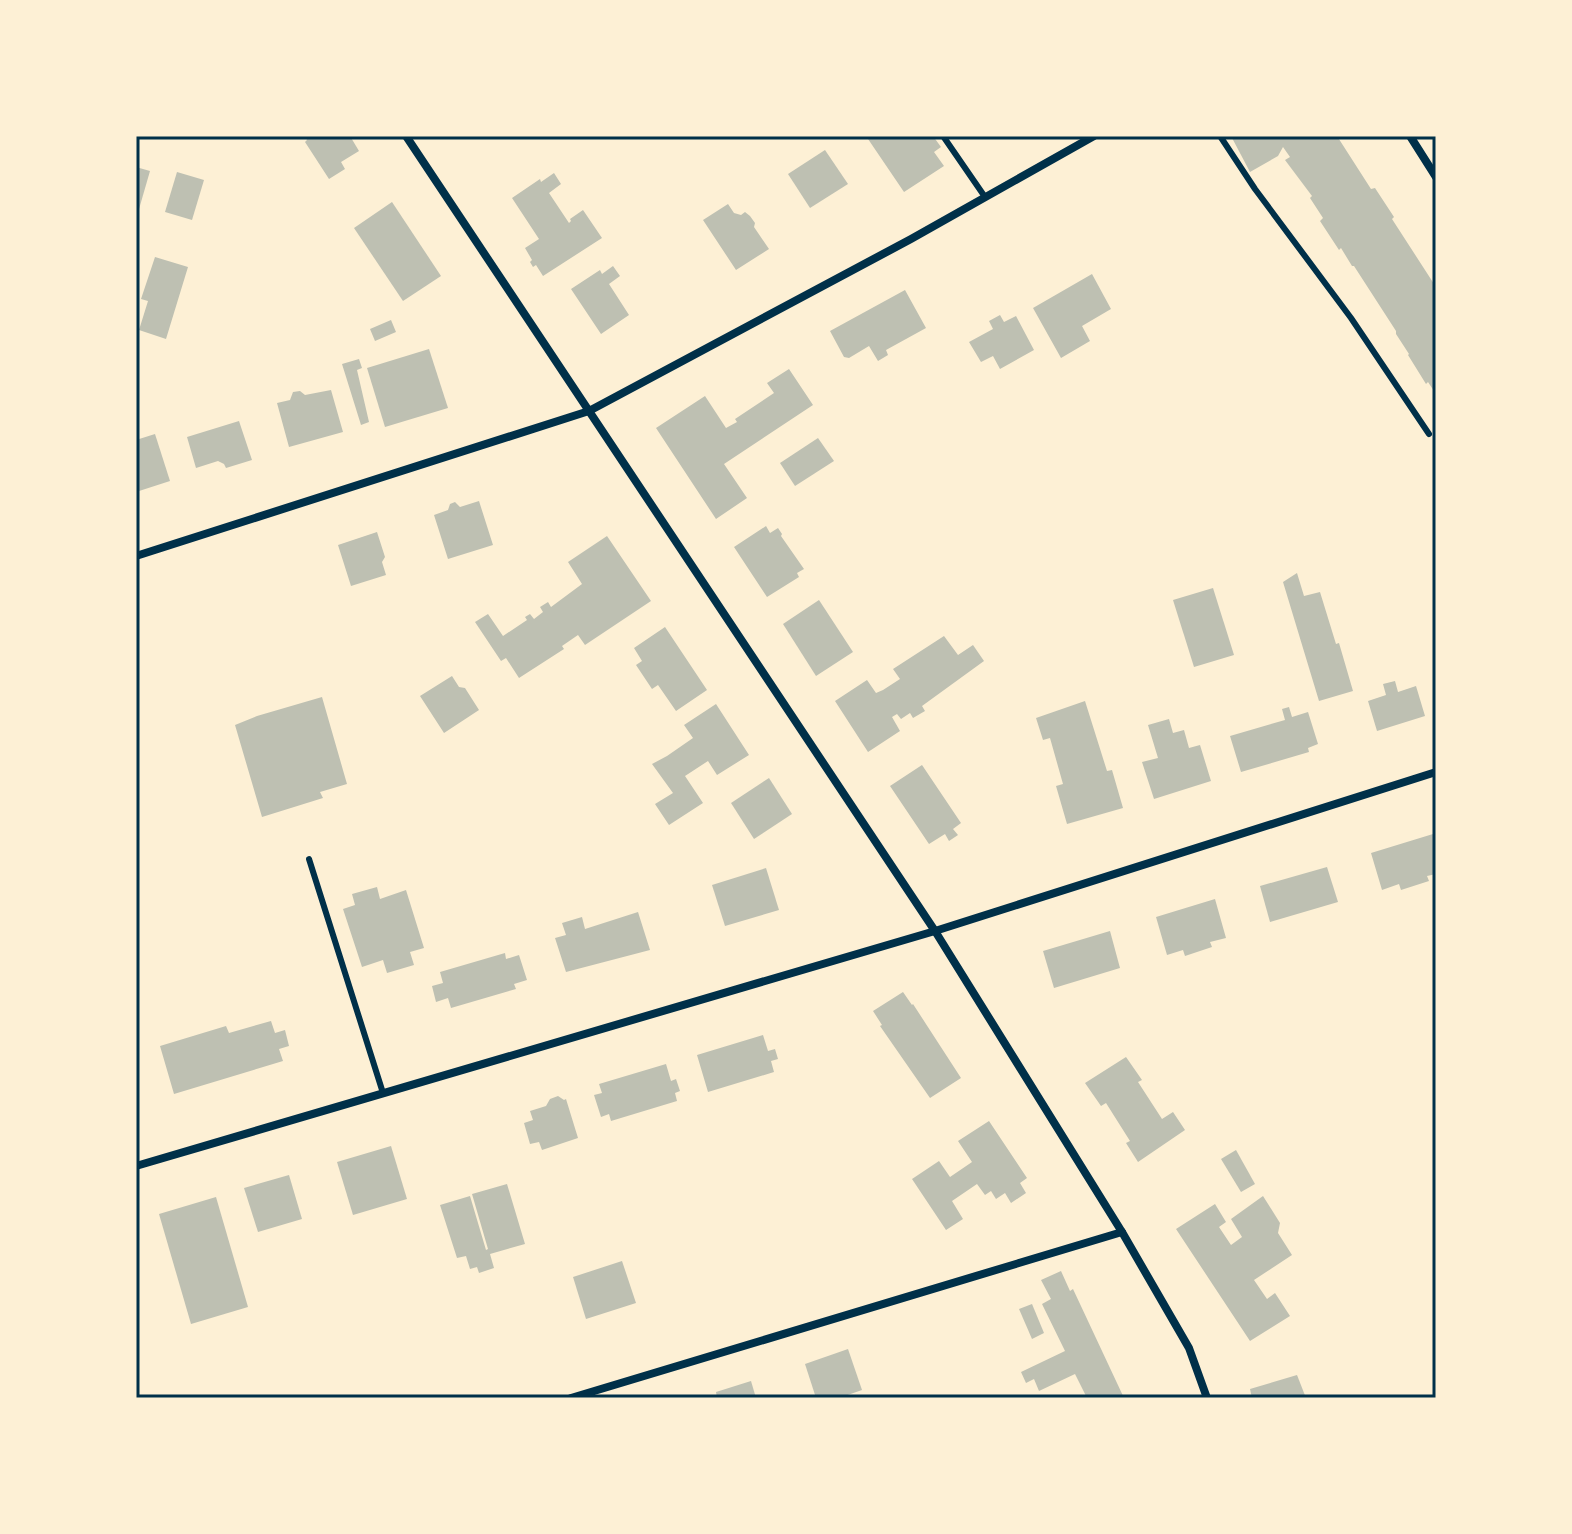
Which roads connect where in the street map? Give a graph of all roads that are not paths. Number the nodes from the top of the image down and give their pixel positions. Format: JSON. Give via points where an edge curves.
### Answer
{"nodes":[{"id":1,"x":406,"y":136,"type":"edge"},
{"id":2,"x":943,"y":136,"type":"edge"},
{"id":3,"x":1094,"y":136,"type":"edge"},
{"id":4,"x":1220,"y":136,"type":"edge"},
{"id":5,"x":1410,"y":136,"type":"edge"},
{"id":6,"x":1436,"y":177,"type":"edge"},
{"id":7,"x":985,"y":197,"type":"junction"},
{"id":8,"x":589,"y":411,"type":"junction"},
{"id":9,"x":1429,"y":434,"type":"dead end"},
{"id":10,"x":136,"y":556,"type":"edge"},
{"id":11,"x":1436,"y":772,"type":"edge"},
{"id":12,"x":309,"y":859,"type":"dead end"},
{"id":13,"x":935,"y":931,"type":"junction"},
{"id":14,"x":383,"y":1093,"type":"junction"},
{"id":15,"x":136,"y":1166,"type":"edge"},
{"id":16,"x":1122,"y":1232,"type":"junction"},
{"id":17,"x":571,"y":1398,"type":"edge"},
{"id":18,"x":1207,"y":1398,"type":"edge"}],
"edges":[{"from":1,"to":8,"type":"street"},
{"from":2,"to":7,"type":"lane"},
{"from":3,"to":7,"type":"street"},
{"from":4,"to":9,"type":"lane"},
{"from":5,"to":6,"type":"street"},
{"from":7,"to":8,"type":"street"},
{"from":8,"to":10,"type":"street"},
{"from":8,"to":13,"type":"street"},
{"from":11,"to":13,"type":"street"},
{"from":12,"to":14,"type":"lane"},
{"from":13,"to":14,"type":"street"},
{"from":13,"to":16,"type":"street"},
{"from":14,"to":15,"type":"street"},
{"from":16,"to":17,"type":"street"},
{"from":16,"to":18,"type":"street","via":[[1189,1348]]}]}
